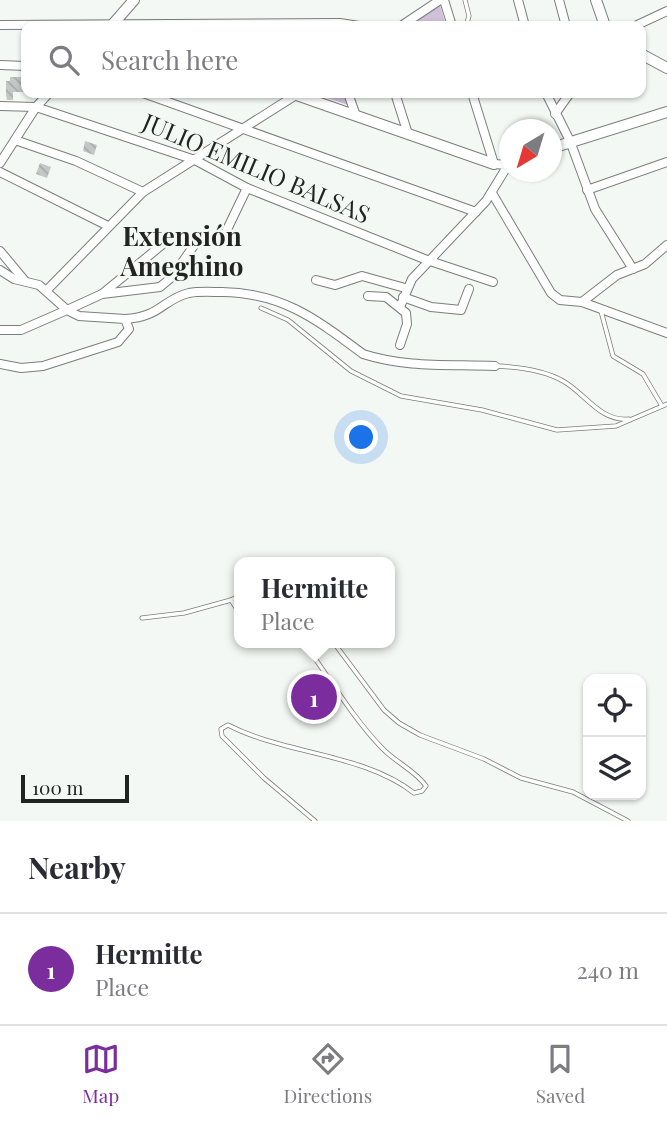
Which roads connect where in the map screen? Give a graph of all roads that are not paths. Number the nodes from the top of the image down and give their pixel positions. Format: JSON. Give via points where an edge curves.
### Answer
{"nodes":[{"id":1,"x":135,"y":0,"type":"edge"},
{"id":2,"x":442,"y":0,"type":"edge"},
{"id":3,"x":465,"y":0,"type":"edge"},
{"id":4,"x":518,"y":0,"type":"edge"},
{"id":5,"x":559,"y":0,"type":"edge"},
{"id":6,"x":599,"y":1,"type":"edge"},
{"id":7,"x":667,"y":11,"type":"edge"},
{"id":8,"x":117,"y":21,"type":"edge"},
{"id":9,"x":409,"y":21,"type":"edge"},
{"id":10,"x":450,"y":21,"type":"edge"},
{"id":11,"x":468,"y":21,"type":"edge"},
{"id":12,"x":524,"y":21,"type":"edge"},
{"id":13,"x":565,"y":21,"type":"edge"},
{"id":14,"x":605,"y":21,"type":"edge"},
{"id":15,"x":646,"y":21,"type":"edge"},
{"id":16,"x":0,"y":25,"type":"edge"},
{"id":17,"x":21,"y":25,"type":"edge"},
{"id":18,"x":646,"y":57,"type":"edge"},
{"id":19,"x":0,"y":65,"type":"edge"},
{"id":20,"x":21,"y":66,"type":"edge"},
{"id":21,"x":667,"y":68,"type":"edge"},
{"id":22,"x":44,"y":98,"type":"edge"},
{"id":23,"x":158,"y":98,"type":"edge"},
{"id":24,"x":288,"y":98,"type":"edge"},
{"id":25,"x":308,"y":98,"type":"edge"},
{"id":26,"x":350,"y":98,"type":"edge"},
{"id":27,"x":397,"y":98,"type":"edge"},
{"id":28,"x":474,"y":98,"type":"edge"},
{"id":29,"x":548,"y":98,"type":"edge"},
{"id":30,"x":566,"y":98,"type":"edge"},
{"id":31,"x":0,"y":106,"type":"edge"},
{"id":32,"x":36,"y":107,"type":"junction"},
{"id":33,"x":667,"y":112,"type":"edge"},
{"id":34,"x":555,"y":114,"type":"junction"},
{"id":35,"x":356,"y":116,"type":"junction"},
{"id":36,"x":243,"y":129,"type":"junction"},
{"id":37,"x":408,"y":134,"type":"junction"},
{"id":38,"x":15,"y":141,"type":"junction"},
{"id":39,"x":570,"y":141,"type":"junction"},
{"id":40,"x":562,"y":144,"type":"edge"},
{"id":41,"x":195,"y":160,"type":"junction"},
{"id":42,"x":667,"y":162,"type":"edge"},
{"id":43,"x":0,"y":163,"type":"edge"},
{"id":44,"x":494,"y":164,"type":"junction"},
{"id":45,"x":499,"y":164,"type":"edge"},
{"id":46,"x":0,"y":172,"type":"edge"},
{"id":47,"x":499,"y":181,"type":"edge"},
{"id":48,"x":247,"y":188,"type":"junction"},
{"id":49,"x":587,"y":190,"type":"junction"},
{"id":50,"x":143,"y":192,"type":"junction"},
{"id":51,"x":492,"y":193,"type":"junction"},
{"id":52,"x":475,"y":212,"type":"junction"},
{"id":53,"x":108,"y":226,"type":"junction"},
{"id":54,"x":222,"y":240,"type":"dead end"},
{"id":55,"x":163,"y":244,"type":"dead end"},
{"id":56,"x":195,"y":244,"type":"dead end"},
{"id":57,"x":667,"y":245,"type":"edge"},
{"id":58,"x":0,"y":251,"type":"edge"},
{"id":59,"x":427,"y":260,"type":"junction"},
{"id":60,"x":634,"y":269,"type":"junction"},
{"id":61,"x":0,"y":270,"type":"edge"},
{"id":62,"x":316,"y":280,"type":"dead end"},
{"id":63,"x":25,"y":281,"type":"junction"},
{"id":64,"x":494,"y":282,"type":"dead end"},
{"id":65,"x":469,"y":289,"type":"dead end"},
{"id":66,"x":47,"y":290,"type":"junction"},
{"id":67,"x":404,"y":293,"type":"junction"},
{"id":68,"x":102,"y":294,"type":"junction"},
{"id":69,"x":368,"y":296,"type":"dead end"},
{"id":70,"x":582,"y":302,"type":"junction"},
{"id":71,"x":400,"y":307,"type":"junction"},
{"id":72,"x":261,"y":308,"type":"dead end"},
{"id":73,"x":600,"y":309,"type":"junction"},
{"id":74,"x":67,"y":310,"type":"junction"},
{"id":75,"x":125,"y":319,"type":"junction"},
{"id":76,"x":0,"y":330,"type":"edge"},
{"id":77,"x":667,"y":333,"type":"edge"},
{"id":78,"x":400,"y":345,"type":"dead end"},
{"id":79,"x":0,"y":364,"type":"edge"},
{"id":80,"x":495,"y":366,"type":"joint"},
{"id":81,"x":665,"y":405,"type":"edge"},
{"id":82,"x":635,"y":418,"type":"junction"},
{"id":83,"x":234,"y":598,"type":"edge"},
{"id":84,"x":231,"y":600,"type":"junction"},
{"id":85,"x":234,"y":604,"type":"edge"},
{"id":86,"x":142,"y":618,"type":"dead end"},
{"id":87,"x":308,"y":648,"type":"edge"},
{"id":88,"x":338,"y":648,"type":"edge"},
{"id":89,"x":315,"y":821,"type":"edge"},
{"id":90,"x":628,"y":821,"type":"edge"}],
"edges":[{"from":1,"to":8,"type":"street"},
{"from":2,"to":9,"type":"street"},
{"from":2,"to":10,"type":"street"},
{"from":3,"to":11,"type":"lane"},
{"from":4,"to":12,"type":"street"},
{"from":5,"to":13,"type":"street"},
{"from":6,"to":14,"type":"street"},
{"from":7,"to":15,"type":"street"},
{"from":16,"to":17,"type":"street"},
{"from":18,"to":21,"type":"street"},
{"from":19,"to":20,"type":"street"},
{"from":22,"to":32,"type":"street"},
{"from":23,"to":36,"type":"street"},
{"from":24,"to":36,"type":"street"},
{"from":25,"to":35,"type":"street"},
{"from":26,"to":35,"type":"street"},
{"from":27,"to":37,"type":"street"},
{"from":28,"to":44,"type":"street"},
{"from":29,"to":34,"type":"street"},
{"from":30,"to":34,"type":"street"},
{"from":31,"to":32,"type":"street","name":"JULIO EMILIO BALSAS"},
{"from":32,"to":38,"type":"street"},
{"from":32,"to":41,"type":"street","name":"JULIO EMILIO BALSAS"},
{"from":33,"to":39,"type":"street"},
{"from":34,"to":39,"type":"street"},
{"from":35,"to":37,"type":"street"},
{"from":36,"to":41,"type":"street"},
{"from":36,"to":52,"type":"street"},
{"from":37,"to":44,"type":"street"},
{"from":38,"to":43,"type":"street"},
{"from":38,"to":50,"type":"street","via":[[76,161]]},
{"from":39,"to":40,"type":"street"},
{"from":39,"to":49,"type":"street"},
{"from":41,"to":48,"type":"street","name":"JULIO EMILIO BALSAS"},
{"from":41,"to":50,"type":"street"},
{"from":42,"to":49,"type":"street"},
{"from":44,"to":45,"type":"street"},
{"from":46,"to":53,"type":"street"},
{"from":47,"to":51,"type":"street"},
{"from":48,"to":54,"type":"street"},
{"from":48,"to":59,"type":"street","name":"JULIO EMILIO BALSAS"},
{"from":49,"to":60,"type":"street"},
{"from":50,"to":53,"type":"street"},
{"from":51,"to":52,"type":"street"},
{"from":51,"to":70,"type":"street","via":[[551,293],[560,300]]},
{"from":52,"to":59,"type":"street"},
{"from":53,"to":66,"type":"street"},
{"from":55,"to":68,"type":"street"},
{"from":56,"to":68,"type":"street","via":[[167,283]]},
{"from":57,"to":60,"type":"street"},
{"from":58,"to":63,"type":"street"},
{"from":59,"to":64,"type":"street","name":"JULIO EMILIO BALSAS"},
{"from":59,"to":67,"type":"street"},
{"from":60,"to":70,"type":"street","via":[[617,275]]},
{"from":61,"to":63,"type":"street"},
{"from":62,"to":67,"type":"street","via":[[335,285],[362,276]]},
{"from":63,"to":66,"type":"street"},
{"from":65,"to":67,"type":"street","via":[[461,310],[431,307]]},
{"from":66,"to":74,"type":"street"},
{"from":67,"to":71,"type":"street"},
{"from":68,"to":74,"type":"street"},
{"from":69,"to":71,"type":"street","via":[[386,297]]},
{"from":70,"to":73,"type":"street"},
{"from":71,"to":78,"type":"street","via":[[407,318]]},
{"from":72,"to":82,"type":"lane","via":[[311,336],[351,371],[401,396],[482,410],[556,430],[616,426]]},
{"from":73,"to":77,"type":"street"},
{"from":73,"to":81,"type":"lane","via":[[613,356],[643,374]]},
{"from":74,"to":75,"type":"street","via":[[79,316]]},
{"from":74,"to":76,"type":"street","via":[[21,330]]},
{"from":75,"to":79,"type":"street","via":[[129,329],[118,342],[43,366]]},
{"from":75,"to":80,"type":"street","via":[[145,318],[191,292],[245,293],[303,310],[363,354],[412,365]]},
{"from":80,"to":82,"type":"lane","via":[[564,381],[608,416]]},
{"from":81,"to":82,"type":"lane"},
{"from":83,"to":84,"type":"lane"},
{"from":84,"to":85,"type":"lane"},
{"from":84,"to":86,"type":"lane"},
{"from":87,"to":89,"type":"lane","via":[[380,746],[426,786],[414,793],[381,773],[282,747],[228,724],[221,729],[222,736],[264,778]]},
{"from":88,"to":90,"type":"lane","via":[[399,723],[521,778],[573,792]]}]}
